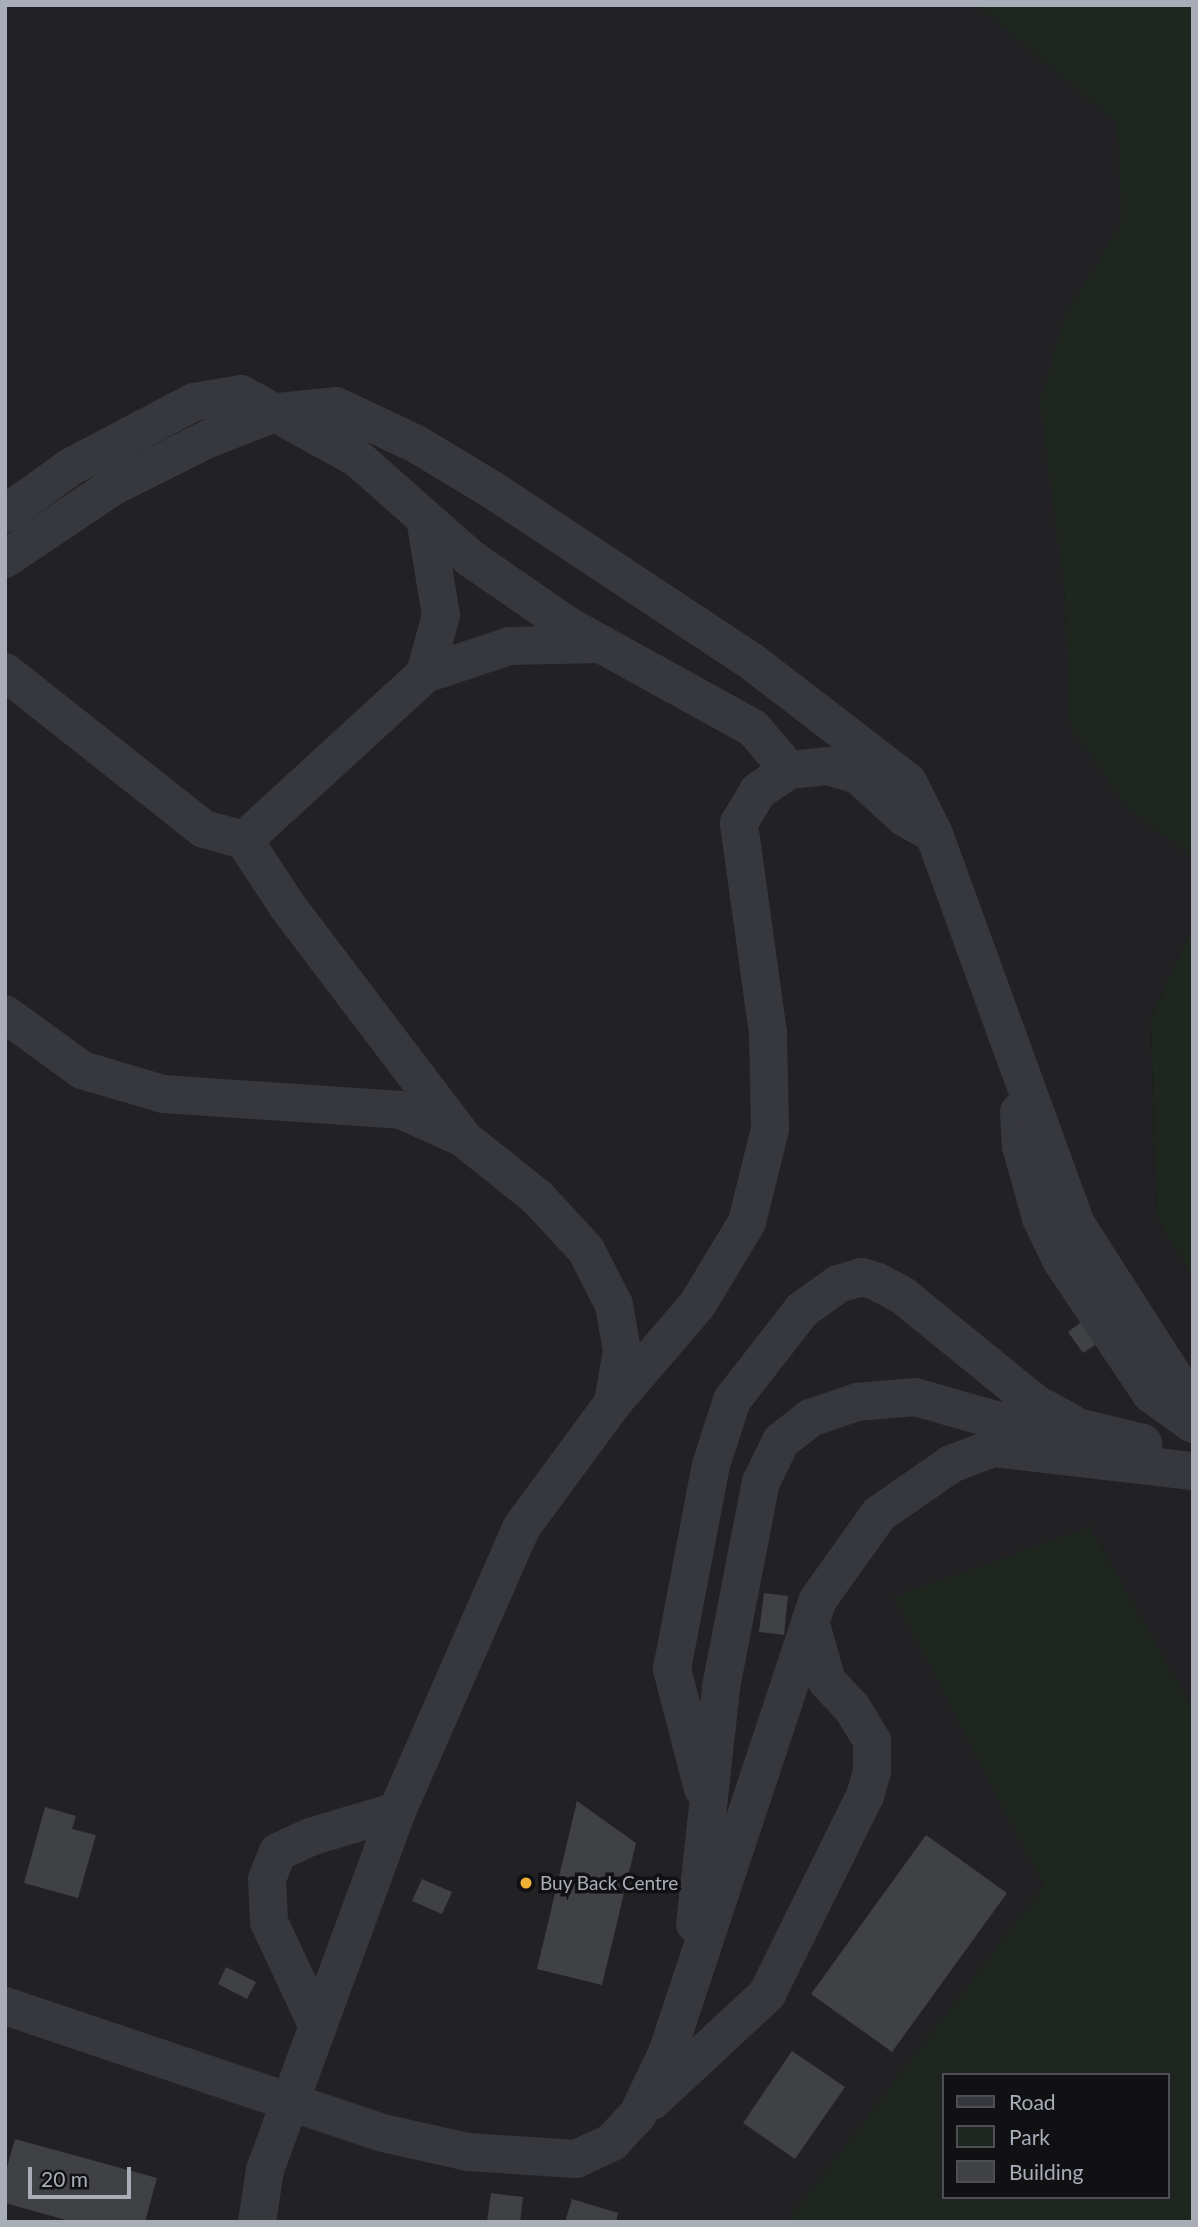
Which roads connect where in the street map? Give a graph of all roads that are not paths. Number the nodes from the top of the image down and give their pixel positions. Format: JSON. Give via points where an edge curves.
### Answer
{"nodes":[{"id":1,"x":278,"y":412,"type":"junction"},
{"id":2,"x":5,"y":514,"type":"edge"},
{"id":3,"x":425,"y":518,"type":"junction"},
{"id":4,"x":5,"y":559,"type":"edge"},
{"id":5,"x":602,"y":645,"type":"junction"},
{"id":6,"x":5,"y":672,"type":"edge"},
{"id":7,"x":425,"y":674,"type":"junction"},
{"id":8,"x":784,"y":687,"type":"junction"},
{"id":9,"x":753,"y":728,"type":"junction"},
{"id":10,"x":789,"y":770,"type":"junction"},
{"id":11,"x":934,"y":834,"type":"junction"},
{"id":12,"x":244,"y":840,"type":"junction"},
{"id":13,"x":5,"y":1014,"type":"edge"},
{"id":14,"x":1016,"y":1058,"type":"junction"},
{"id":15,"x":463,"y":1138,"type":"junction"},
{"id":16,"x":1193,"y":1398,"type":"edge"},
{"id":17,"x":612,"y":1404,"type":"junction"},
{"id":18,"x":1193,"y":1424,"type":"edge"},
{"id":19,"x":1081,"y":1428,"type":"junction"},
{"id":20,"x":1193,"y":1455,"type":"edge"},
{"id":21,"x":1193,"y":1471,"type":"edge"},
{"id":22,"x":810,"y":1621,"type":"junction"},
{"id":23,"x":708,"y":1809,"type":"junction"},
{"id":24,"x":397,"y":1811,"type":"junction"},
{"id":25,"x":685,"y":2001,"type":"junction"},
{"id":26,"x":5,"y":2006,"type":"edge"},
{"id":27,"x":318,"y":2027,"type":"junction"},
{"id":28,"x":292,"y":2102,"type":"junction"},
{"id":29,"x":638,"y":2114,"type":"junction"},
{"id":30,"x":257,"y":2222,"type":"edge"}],
"edges":[{"from":1,"to":2,"type":"lane","via":[[241,394],[194,402],[72,466]]},
{"from":1,"to":3,"type":"lane","via":[[357,458]]},
{"from":1,"to":4,"type":"lane","via":[[208,439],[112,487]]},
{"from":1,"to":8,"type":"lane","via":[[336,406],[418,445],[608,566]]},
{"from":3,"to":5,"type":"lane","via":[[470,558]]},
{"from":3,"to":7,"type":"lane","via":[[441,615]]},
{"from":5,"to":7,"type":"lane","via":[[509,646]]},
{"from":5,"to":9,"type":"lane"},
{"from":6,"to":12,"type":"lane","via":[[204,829]]},
{"from":7,"to":12,"type":"lane"},
{"from":8,"to":9,"type":"lane"},
{"from":8,"to":11,"type":"lane","via":[[908,782]]},
{"from":9,"to":10,"type":"lane"},
{"from":10,"to":11,"type":"lane","via":[[827,766],[859,775],[904,817]]},
{"from":10,"to":17,"type":"lane","via":[[758,790],[739,823],[768,1033],[770,1129],[747,1222],[697,1305]]},
{"from":11,"to":14,"type":"lane"},
{"from":12,"to":15,"type":"lane","via":[[288,907]]},
{"from":13,"to":15,"type":"lane","via":[[82,1070],[163,1094],[401,1110]]},
{"from":14,"to":16,"type":"lane","via":[[1076,1224],[1181,1388]]},
{"from":14,"to":18,"type":"lane","via":[[1021,1146],[1041,1218],[1061,1260],[1151,1394]]},
{"from":15,"to":17,"type":"lane","via":[[537,1197],[586,1250],[614,1305],[622,1351]]},
{"from":17,"to":24,"type":"lane","via":[[521,1528]]},
{"from":19,"to":20,"type":"lane"},
{"from":19,"to":23,"type":"lane","via":[[996,1420],[915,1397],[857,1402],[810,1418],[781,1441],[761,1482],[747,1549]]},
{"from":19,"to":23,"type":"lane","via":[[1036,1404],[987,1368],[902,1296],[862,1278],[838,1284],[802,1310],[732,1400],[711,1465],[672,1669]]},
{"from":21,"to":22,"type":"lane","via":[[993,1448],[951,1464],[879,1514],[826,1584]]},
{"from":22,"to":25,"type":"lane"},
{"from":22,"to":29,"type":"lane","via":[[827,1681],[852,1708],[872,1741],[872,1770],[865,1796],[767,1994]]},
{"from":23,"to":25,"type":"lane"},
{"from":24,"to":27,"type":"lane"},
{"from":24,"to":27,"type":"lane","via":[[310,1836],[278,1852],[267,1879],[269,1922]]},
{"from":25,"to":29,"type":"lane"},
{"from":26,"to":28,"type":"lane"},
{"from":27,"to":28,"type":"lane"},
{"from":28,"to":29,"type":"lane","via":[[383,2133],[468,2152],[530,2159],[576,2159],[612,2142]]},
{"from":28,"to":30,"type":"lane","via":[[265,2169]]}]}
